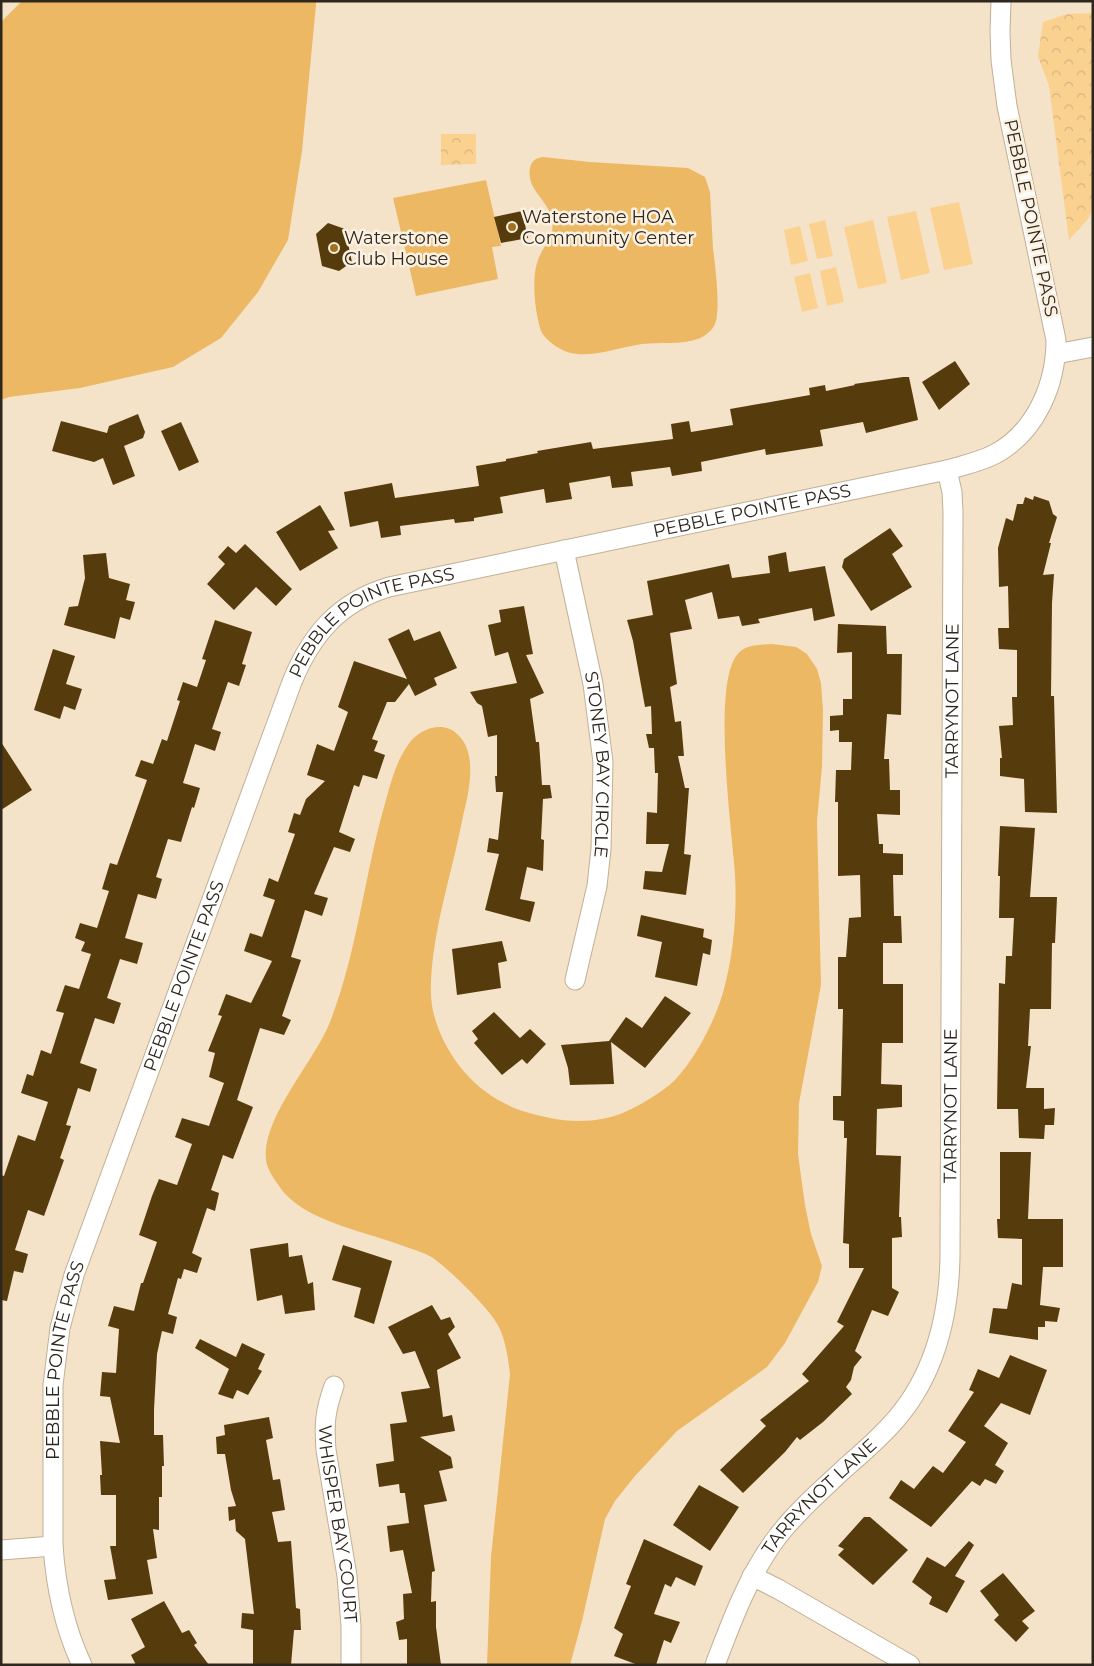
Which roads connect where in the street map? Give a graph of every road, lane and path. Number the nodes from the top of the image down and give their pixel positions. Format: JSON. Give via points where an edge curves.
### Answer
{"nodes":[{"id":1,"x":1001,"y":1,"type":"edge"},
{"id":2,"x":1093,"y":347,"type":"edge"},
{"id":3,"x":1056,"y":354,"type":"junction"},
{"id":4,"x":947,"y":470,"type":"junction"},
{"id":5,"x":564,"y":550,"type":"junction"},
{"id":6,"x":575,"y":980,"type":"dead end"},
{"id":7,"x":334,"y":1386,"type":"dead end"},
{"id":8,"x":53,"y":1546,"type":"junction"},
{"id":9,"x":1,"y":1550,"type":"edge"},
{"id":10,"x":752,"y":1576,"type":"junction"},
{"id":11,"x":82,"y":1665,"type":"edge"},
{"id":12,"x":350,"y":1665,"type":"edge"},
{"id":13,"x":715,"y":1665,"type":"edge"},
{"id":14,"x":910,"y":1665,"type":"edge"}],
"edges":[{"from":1,"to":3,"type":"street","name":"PEBBLE POINTE PASS","via":[[1001,60],[1007,106],[1053,324]]},
{"from":2,"to":3,"type":"street"},
{"from":3,"to":4,"type":"street","name":"PEBBLE POINTE PASS","via":[[1043,401],[1018,437],[986,458]]},
{"from":4,"to":5,"type":"street","name":"PEBBLE POINTE PASS"},
{"from":4,"to":10,"type":"street","name":"TARRYNOT LANE","via":[[952,492],[953,531],[950,1256],[946,1313],[928,1369],[901,1413],[804,1506],[778,1536]]},
{"from":5,"to":6,"type":"street","name":"STONEY BAY CIRCLE","via":[[593,684],[603,762],[597,886]]},
{"from":5,"to":8,"type":"street","name":"PEBBLE POINTE PASS","via":[[372,592],[334,617],[317,635],[300,663],[67,1300],[53,1385]]},
{"from":7,"to":12,"type":"street","name":"WHISPER BAY COURT","via":[[326,1408],[326,1450],[349,1592]]},
{"from":8,"to":9,"type":"street"},
{"from":8,"to":11,"type":"street","name":"PEBBLE POINTE PASS","via":[[62,1612]]},
{"from":10,"to":13,"type":"street","name":"TARRYNOT LANE"},
{"from":10,"to":14,"type":"street"}]}
